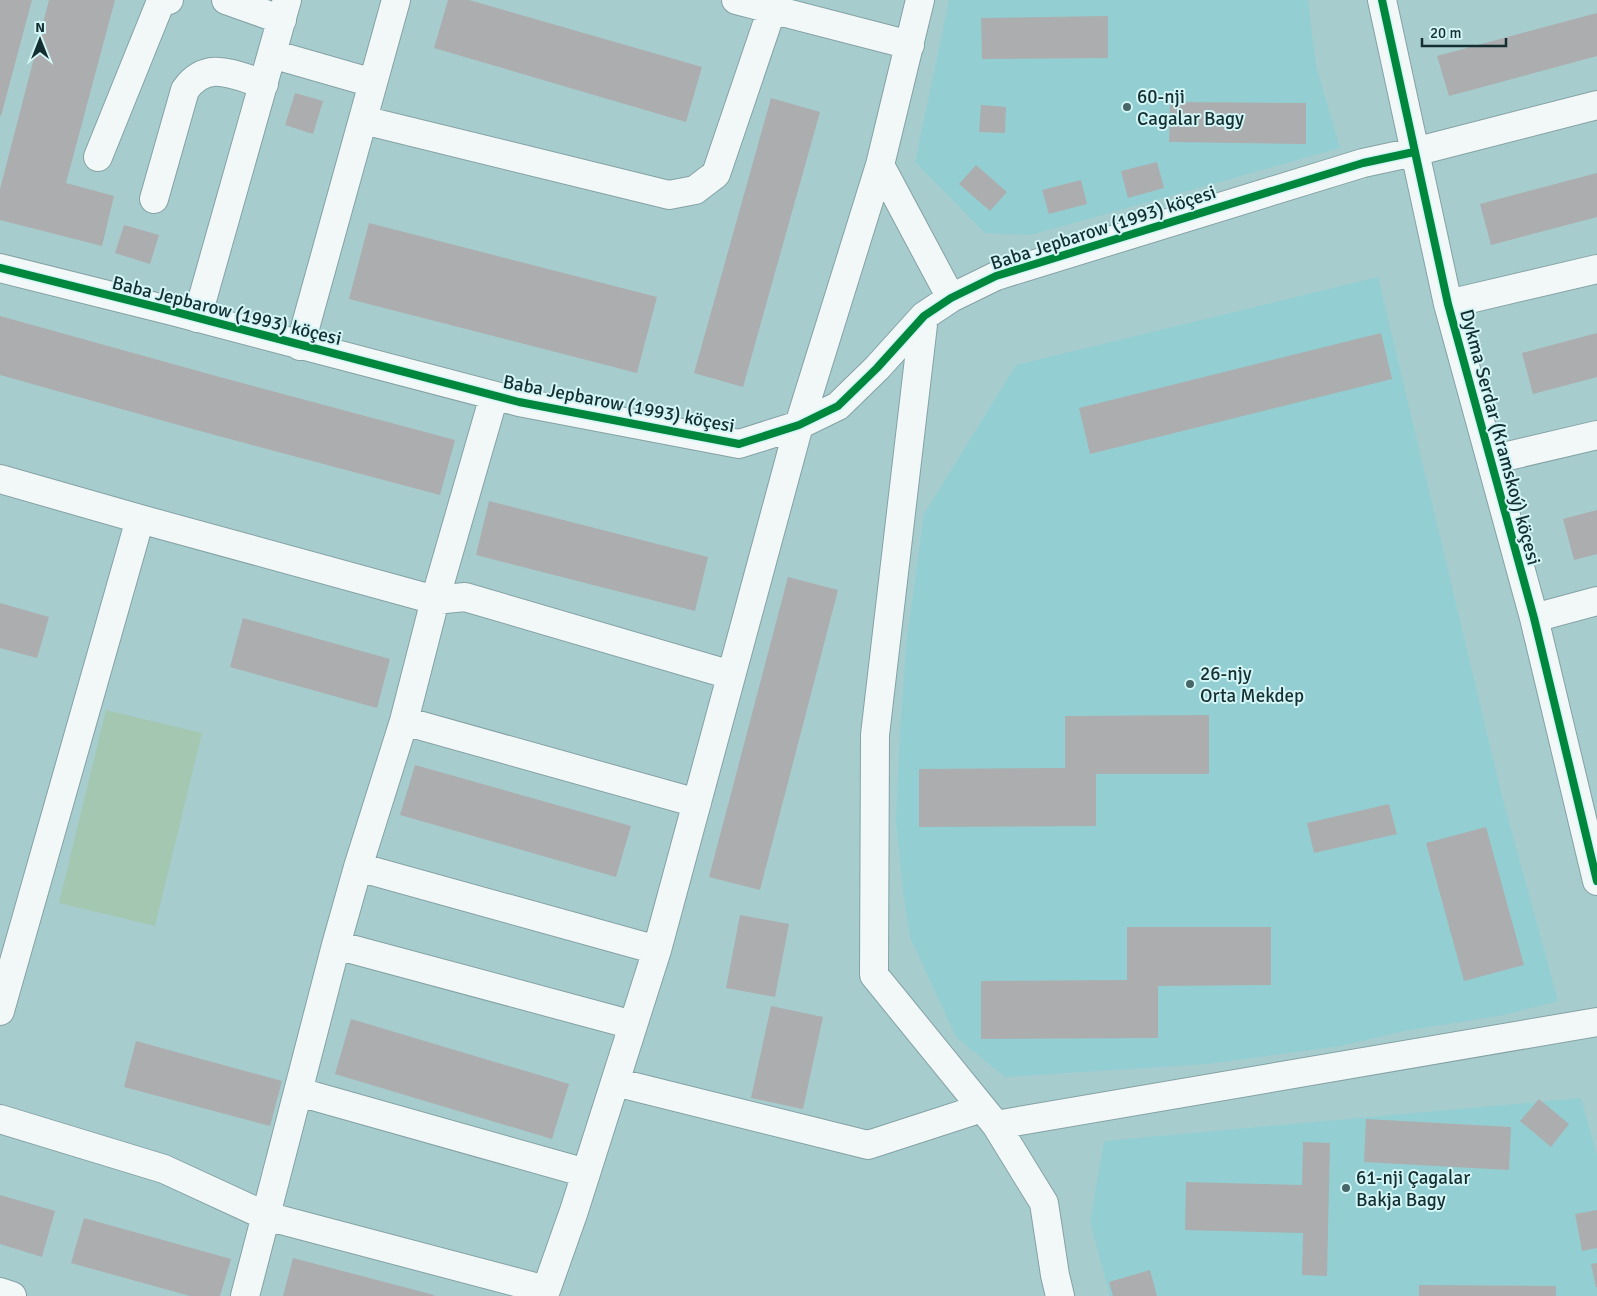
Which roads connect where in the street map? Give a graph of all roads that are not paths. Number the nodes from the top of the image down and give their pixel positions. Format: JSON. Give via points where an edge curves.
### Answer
{"nodes":[{"id":1,"x":169,"y":0,"type":"edge"},
{"id":2,"x":226,"y":0,"type":"edge"},
{"id":3,"x":396,"y":0,"type":"edge"},
{"id":4,"x":736,"y":0,"type":"edge"},
{"id":5,"x":920,"y":0,"type":"edge"},
{"id":6,"x":1382,"y":0,"type":"edge"},
{"id":7,"x":772,"y":9,"type":"junction"},
{"id":8,"x":284,"y":10,"type":"edge"},
{"id":9,"x":910,"y":45,"type":"junction"},
{"id":10,"x":272,"y":54,"type":"junction"},
{"id":11,"x":373,"y":83,"type":"junction"},
{"id":12,"x":264,"y":84,"type":"junction"},
{"id":13,"x":1597,"y":105,"type":"edge"},
{"id":14,"x":363,"y":120,"type":"junction"},
{"id":15,"x":1414,"y":152,"type":"junction"},
{"id":16,"x":98,"y":157,"type":"dead end"},
{"id":17,"x":880,"y":165,"type":"junction"},
{"id":18,"x":154,"y":199,"type":"dead end"},
{"id":19,"x":0,"y":268,"type":"edge"},
{"id":20,"x":1597,"y":269,"type":"edge"},
{"id":21,"x":951,"y":298,"type":"junction"},
{"id":22,"x":1448,"y":304,"type":"junction"},
{"id":23,"x":924,"y":316,"type":"junction"},
{"id":24,"x":197,"y":318,"type":"junction"},
{"id":25,"x":300,"y":346,"type":"junction"},
{"id":26,"x":494,"y":396,"type":"junction"},
{"id":27,"x":799,"y":425,"type":"junction"},
{"id":28,"x":1597,"y":435,"type":"edge"},
{"id":29,"x":1491,"y":460,"type":"junction"},
{"id":30,"x":0,"y":479,"type":"edge"},
{"id":31,"x":140,"y":519,"type":"junction"},
{"id":32,"x":435,"y":600,"type":"junction"},
{"id":33,"x":1597,"y":602,"type":"edge"},
{"id":34,"x":1534,"y":618,"type":"junction"},
{"id":35,"x":732,"y":675,"type":"junction"},
{"id":36,"x":404,"y":721,"type":"junction"},
{"id":37,"x":697,"y":803,"type":"junction"},
{"id":38,"x":1593,"y":847,"type":"edge"},
{"id":39,"x":358,"y":868,"type":"junction"},
{"id":40,"x":1597,"y":881,"type":"edge"},
{"id":41,"x":336,"y":945,"type":"junction"},
{"id":42,"x":657,"y":950,"type":"junction"},
{"id":43,"x":0,"y":1011,"type":"edge"},
{"id":44,"x":1597,"y":1022,"type":"edge"},
{"id":45,"x":633,"y":1025,"type":"junction"},
{"id":46,"x":615,"y":1082,"type":"junction"},
{"id":47,"x":299,"y":1092,"type":"junction"},
{"id":48,"x":989,"y":1116,"type":"junction"},
{"id":49,"x":0,"y":1119,"type":"edge"},
{"id":50,"x":586,"y":1173,"type":"junction"},
{"id":51,"x":266,"y":1216,"type":"junction"},
{"id":52,"x":0,"y":1292,"type":"edge"},
{"id":53,"x":545,"y":1293,"type":"edge"},
{"id":54,"x":12,"y":1296,"type":"edge"},
{"id":55,"x":245,"y":1296,"type":"edge"},
{"id":56,"x":1060,"y":1296,"type":"edge"}],
"edges":[{"from":1,"to":16,"type":"street","via":[[161,1]]},
{"from":2,"to":8,"type":"street"},
{"from":3,"to":11,"type":"street"},
{"from":4,"to":7,"type":"street"},
{"from":5,"to":9,"type":"street"},
{"from":6,"to":15,"type":"street","name":"Dykma Serdar (Kramskoý) köçesi"},
{"from":7,"to":9,"type":"street"},
{"from":7,"to":14,"type":"street","via":[[716,174],[695,190],[669,195]]},
{"from":8,"to":10,"type":"street"},
{"from":9,"to":17,"type":"street"},
{"from":10,"to":11,"type":"street"},
{"from":10,"to":12,"type":"street"},
{"from":11,"to":14,"type":"street"},
{"from":12,"to":18,"type":"street","via":[[221,71],[211,71],[192,81],[184,90]]},
{"from":12,"to":24,"type":"street"},
{"from":13,"to":15,"type":"street","name":"Baba Jepbarow (1993) köçesi"},
{"from":14,"to":25,"type":"street"},
{"from":15,"to":21,"type":"street","name":"Baba Jepbarow (1993) köçesi","via":[[1363,163],[996,276]]},
{"from":15,"to":22,"type":"street","name":"Dykma Serdar (Kramskoý) köçesi"},
{"from":17,"to":21,"type":"street"},
{"from":17,"to":27,"type":"street"},
{"from":19,"to":24,"type":"street","name":"Baba Jepbarow (1993) köçesi"},
{"from":20,"to":22,"type":"street"},
{"from":21,"to":23,"type":"street","name":"Baba Jepbarow (1993) köçesi"},
{"from":22,"to":29,"type":"street","name":"Dykma Serdar (Kramskoý) köçesi"},
{"from":23,"to":27,"type":"street","name":"Baba Jepbarow (1993) köçesi","via":[[838,406]]},
{"from":23,"to":48,"type":"street","via":[[875,735],[874,975]]},
{"from":24,"to":25,"type":"street","name":"Baba Jepbarow (1993) köçesi"},
{"from":25,"to":26,"type":"street","name":"Baba Jepbarow (1993) köçesi"},
{"from":26,"to":27,"type":"street","name":"Baba Jepbarow (1993) köçesi","via":[[739,444]]},
{"from":26,"to":32,"type":"street"},
{"from":27,"to":35,"type":"street"},
{"from":28,"to":29,"type":"street"},
{"from":29,"to":34,"type":"street","name":"Dykma Serdar (Kramskoý) köçesi"},
{"from":30,"to":31,"type":"street"},
{"from":31,"to":32,"type":"street"},
{"from":31,"to":43,"type":"street"},
{"from":32,"to":35,"type":"street","via":[[465,597]]},
{"from":32,"to":36,"type":"street"},
{"from":33,"to":34,"type":"street"},
{"from":34,"to":38,"type":"street","name":"Dykma Serdar (Kramskoý) köçesi"},
{"from":35,"to":37,"type":"street"},
{"from":36,"to":37,"type":"street"},
{"from":36,"to":39,"type":"street"},
{"from":37,"to":42,"type":"street"},
{"from":38,"to":40,"type":"street","name":"Dykma Serdar (Kramskoý) köçesi"},
{"from":39,"to":41,"type":"street"},
{"from":39,"to":42,"type":"street"},
{"from":41,"to":45,"type":"street"},
{"from":41,"to":47,"type":"street"},
{"from":42,"to":45,"type":"street"},
{"from":44,"to":48,"type":"street"},
{"from":45,"to":46,"type":"street"},
{"from":46,"to":48,"type":"street","via":[[868,1145]]},
{"from":46,"to":50,"type":"street"},
{"from":47,"to":50,"type":"street"},
{"from":47,"to":51,"type":"street"},
{"from":48,"to":56,"type":"street","via":[[1044,1203]]},
{"from":49,"to":51,"type":"street","via":[[164,1169]]},
{"from":50,"to":53,"type":"street"},
{"from":51,"to":53,"type":"street"},
{"from":51,"to":55,"type":"street"},
{"from":52,"to":54,"type":"street"}]}
